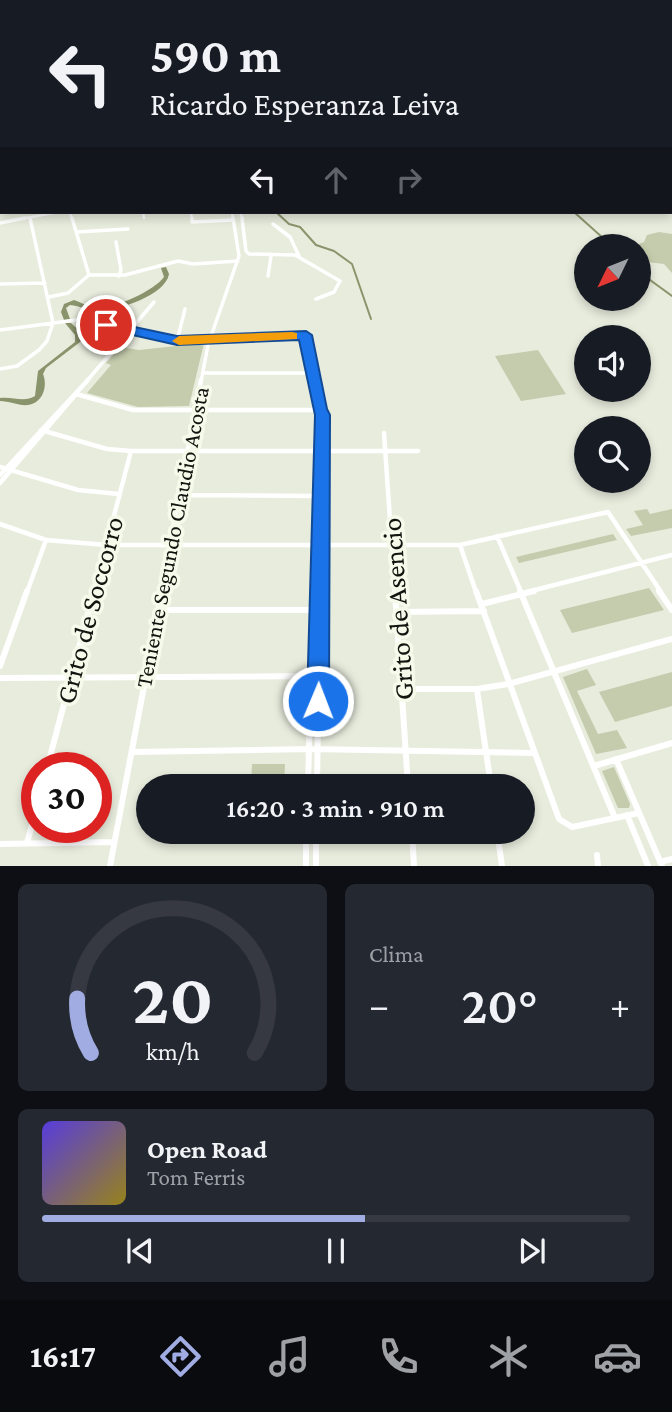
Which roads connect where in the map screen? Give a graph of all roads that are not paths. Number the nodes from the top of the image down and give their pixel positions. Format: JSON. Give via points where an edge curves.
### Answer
{"nodes":[{"id":1,"x":47,"y":214,"type":"edge"},
{"id":2,"x":71,"y":214,"type":"edge"},
{"id":3,"x":143,"y":214,"type":"edge"},
{"id":4,"x":191,"y":214,"type":"edge"},
{"id":5,"x":240,"y":214,"type":"edge"},
{"id":6,"x":232,"y":216,"type":"edge"},
{"id":7,"x":30,"y":217,"type":"junction"},
{"id":8,"x":144,"y":218,"type":"dead end"},
{"id":9,"x":0,"y":223,"type":"edge"},
{"id":10,"x":273,"y":224,"type":"dead end"},
{"id":11,"x":128,"y":229,"type":"dead end"},
{"id":12,"x":77,"y":232,"type":"junction"},
{"id":13,"x":116,"y":242,"type":"dead end"},
{"id":14,"x":271,"y":256,"type":"junction"},
{"id":15,"x":299,"y":257,"type":"junction"},
{"id":16,"x":238,"y":261,"type":"junction"},
{"id":17,"x":89,"y":275,"type":"junction"},
{"id":18,"x":119,"y":276,"type":"junction"},
{"id":19,"x":268,"y":276,"type":"dead end"},
{"id":20,"x":45,"y":283,"type":"junction"},
{"id":21,"x":0,"y":284,"type":"edge"},
{"id":22,"x":49,"y":297,"type":"junction"},
{"id":23,"x":316,"y":299,"type":"dead end"},
{"id":24,"x":154,"y":302,"type":"dead end"},
{"id":25,"x":185,"y":309,"type":"dead end"},
{"id":26,"x":53,"y":323,"type":"junction"},
{"id":27,"x":0,"y":330,"type":"edge"},
{"id":28,"x":128,"y":332,"type":"junction"},
{"id":29,"x":177,"y":341,"type":"junction"},
{"id":30,"x":209,"y":341,"type":"junction"},
{"id":31,"x":0,"y":369,"type":"edge"},
{"id":32,"x":202,"y":373,"type":"junction"},
{"id":33,"x":312,"y":373,"type":"junction"},
{"id":34,"x":76,"y":394,"type":"junction"},
{"id":35,"x":196,"y":410,"type":"junction"},
{"id":36,"x":319,"y":410,"type":"junction"},
{"id":37,"x":43,"y":431,"type":"junction"},
{"id":38,"x":384,"y":433,"type":"dead end"},
{"id":39,"x":188,"y":450,"type":"junction"},
{"id":40,"x":386,"y":450,"type":"junction"},
{"id":41,"x":131,"y":451,"type":"junction"},
{"id":42,"x":319,"y":451,"type":"junction"},
{"id":43,"x":418,"y":451,"type":"dead end"},
{"id":44,"x":6,"y":469,"type":"edge"},
{"id":45,"x":0,"y":475,"type":"edge"},
{"id":46,"x":0,"y":483,"type":"edge"},
{"id":47,"x":119,"y":494,"type":"junction"},
{"id":48,"x":180,"y":495,"type":"junction"},
{"id":49,"x":318,"y":496,"type":"junction"},
{"id":50,"x":0,"y":524,"type":"edge"},
{"id":51,"x":497,"y":536,"type":"junction"},
{"id":52,"x":46,"y":540,"type":"junction"},
{"id":53,"x":171,"y":543,"type":"junction"},
{"id":54,"x":106,"y":545,"type":"junction"},
{"id":55,"x":313,"y":545,"type":"junction"},
{"id":56,"x":321,"y":545,"type":"junction"},
{"id":57,"x":393,"y":545,"type":"junction"},
{"id":58,"x":460,"y":545,"type":"junction"},
{"id":59,"x":672,"y":555,"type":"edge"},
{"id":60,"x":640,"y":562,"type":"junction"},
{"id":61,"x":521,"y":592,"type":"junction"},
{"id":62,"x":483,"y":607,"type":"junction"},
{"id":63,"x":159,"y":610,"type":"junction"},
{"id":64,"x":316,"y":610,"type":"junction"},
{"id":65,"x":672,"y":610,"type":"edge"},
{"id":66,"x":397,"y":612,"type":"junction"},
{"id":67,"x":672,"y":639,"type":"edge"},
{"id":68,"x":0,"y":666,"type":"edge"},
{"id":69,"x":553,"y":672,"type":"junction"},
{"id":70,"x":315,"y":676,"type":"junction"},
{"id":71,"x":71,"y":677,"type":"junction"},
{"id":72,"x":145,"y":677,"type":"junction"},
{"id":73,"x":0,"y":678,"type":"edge"},
{"id":74,"x":508,"y":684,"type":"junction"},
{"id":75,"x":403,"y":689,"type":"junction"},
{"id":76,"x":477,"y":689,"type":"junction"},
{"id":77,"x":672,"y":743,"type":"edge"},
{"id":78,"x":309,"y":749,"type":"junction"},
{"id":79,"x":317,"y":749,"type":"junction"},
{"id":80,"x":406,"y":751,"type":"junction"},
{"id":81,"x":51,"y":752,"type":"edge"},
{"id":82,"x":132,"y":752,"type":"junction"},
{"id":83,"x":533,"y":752,"type":"junction"},
{"id":84,"x":487,"y":754,"type":"junction"},
{"id":85,"x":616,"y":759,"type":"junction"},
{"id":86,"x":594,"y":766,"type":"junction"},
{"id":87,"x":308,"y":774,"type":"edge"},
{"id":88,"x":317,"y":774,"type":"edge"},
{"id":89,"x":407,"y":774,"type":"edge"},
{"id":90,"x":490,"y":774,"type":"edge"},
{"id":91,"x":639,"y":813,"type":"junction"},
{"id":92,"x":627,"y":816,"type":"junction"},
{"id":93,"x":615,"y":818,"type":"junction"},
{"id":94,"x":21,"y":842,"type":"edge"},
{"id":95,"x":114,"y":842,"type":"joint"},
{"id":96,"x":0,"y":844,"type":"edge"},
{"id":97,"x":306,"y":844,"type":"edge"},
{"id":98,"x":316,"y":844,"type":"edge"},
{"id":99,"x":413,"y":844,"type":"edge"},
{"id":100,"x":499,"y":844,"type":"edge"},
{"id":101,"x":597,"y":855,"type":"dead end"},
{"id":102,"x":672,"y":859,"type":"edge"},
{"id":103,"x":661,"y":864,"type":"edge"},
{"id":104,"x":110,"y":866,"type":"edge"},
{"id":105,"x":306,"y":866,"type":"edge"},
{"id":106,"x":316,"y":866,"type":"edge"},
{"id":107,"x":414,"y":866,"type":"edge"},
{"id":108,"x":502,"y":866,"type":"edge"},
{"id":109,"x":598,"y":866,"type":"edge"},
{"id":110,"x":648,"y":866,"type":"edge"}],
"edges":[{"from":1,"to":7,"type":"street"},
{"from":2,"to":12,"type":"street"},
{"from":3,"to":8,"type":"street"},
{"from":4,"to":6,"type":"street","via":[[192,222]]},
{"from":5,"to":14,"type":"street","via":[[246,251]]},
{"from":6,"to":16,"type":"street","name":"Teniente Segundo Claudio Acosta"},
{"from":7,"to":9,"type":"street"},
{"from":7,"to":20,"type":"street"},
{"from":10,"to":15,"type":"street","via":[[298,248]]},
{"from":11,"to":12,"type":"street"},
{"from":12,"to":17,"type":"street"},
{"from":13,"to":18,"type":"street"},
{"from":14,"to":15,"type":"street"},
{"from":14,"to":19,"type":"street"},
{"from":15,"to":23,"type":"street","via":[[340,281],[334,292]]},
{"from":16,"to":18,"type":"street","via":[[178,261]]},
{"from":16,"to":30,"type":"street","name":"Teniente Segundo Claudio Acosta"},
{"from":17,"to":18,"type":"street"},
{"from":17,"to":22,"type":"street","via":[[68,293]]},
{"from":20,"to":21,"type":"street"},
{"from":20,"to":22,"type":"street"},
{"from":22,"to":26,"type":"street"},
{"from":24,"to":28,"type":"street"},
{"from":25,"to":29,"type":"street"},
{"from":26,"to":27,"type":"street"},
{"from":26,"to":28,"type":"street","via":[[83,319]]},
{"from":26,"to":31,"type":"street","via":[[39,350],[21,365]]},
{"from":28,"to":29,"type":"street"},
{"from":28,"to":34,"type":"street"},
{"from":29,"to":30,"type":"street"},
{"from":30,"to":32,"type":"street","name":"Teniente Segundo Claudio Acosta"},
{"from":30,"to":33,"type":"street","via":[[306,335]]},
{"from":32,"to":33,"type":"street"},
{"from":32,"to":35,"type":"street","name":"Teniente Segundo Claudio Acosta"},
{"from":33,"to":36,"type":"street"},
{"from":34,"to":35,"type":"street","via":[[134,410]]},
{"from":34,"to":37,"type":"street"},
{"from":35,"to":36,"type":"street"},
{"from":35,"to":39,"type":"street","name":"Teniente Segundo Claudio Acosta"},
{"from":36,"to":42,"type":"street"},
{"from":37,"to":41,"type":"street"},
{"from":37,"to":44,"type":"street"},
{"from":38,"to":40,"type":"street","name":"Grito de Asencio"},
{"from":39,"to":41,"type":"street"},
{"from":39,"to":42,"type":"street"},
{"from":39,"to":48,"type":"street","name":"Teniente Segundo Claudio Acosta"},
{"from":40,"to":42,"type":"street"},
{"from":40,"to":43,"type":"street"},
{"from":40,"to":57,"type":"street","name":"Grito de Asencio"},
{"from":41,"to":47,"type":"street","name":"Grito de Soccorro"},
{"from":42,"to":49,"type":"street"},
{"from":44,"to":45,"type":"street"},
{"from":44,"to":46,"type":"street"},
{"from":44,"to":47,"type":"street","via":[[78,490]]},
{"from":47,"to":54,"type":"street","name":"Grito de Soccorro"},
{"from":48,"to":49,"type":"street"},
{"from":48,"to":53,"type":"street","name":"Teniente Segundo Claudio Acosta"},
{"from":49,"to":55,"type":"street"},
{"from":49,"to":56,"type":"street"},
{"from":50,"to":52,"type":"street"},
{"from":51,"to":58,"type":"street"},
{"from":51,"to":60,"type":"street","via":[[608,512]]},
{"from":51,"to":61,"type":"street"},
{"from":52,"to":54,"type":"street"},
{"from":52,"to":68,"type":"street"},
{"from":53,"to":54,"type":"street"},
{"from":53,"to":55,"type":"street"},
{"from":53,"to":63,"type":"street","name":"Teniente Segundo Claudio Acosta"},
{"from":54,"to":71,"type":"street","name":"Grito de Soccorro"},
{"from":55,"to":56,"type":"street"},
{"from":55,"to":64,"type":"street"},
{"from":56,"to":57,"type":"street"},
{"from":56,"to":64,"type":"street"},
{"from":57,"to":58,"type":"street"},
{"from":57,"to":66,"type":"street","name":"Grito de Asencio"},
{"from":58,"to":62,"type":"street"},
{"from":59,"to":60,"type":"street"},
{"from":60,"to":61,"type":"street"},
{"from":60,"to":65,"type":"street"},
{"from":61,"to":62,"type":"street"},
{"from":61,"to":69,"type":"street"},
{"from":62,"to":66,"type":"street"},
{"from":62,"to":74,"type":"street"},
{"from":63,"to":64,"type":"street"},
{"from":63,"to":72,"type":"street","name":"Teniente Segundo Claudio Acosta"},
{"from":64,"to":70,"type":"street"},
{"from":66,"to":75,"type":"street","name":"Grito de Asencio"},
{"from":67,"to":69,"type":"street"},
{"from":69,"to":74,"type":"street"},
{"from":69,"to":86,"type":"street"},
{"from":70,"to":72,"type":"street"},
{"from":70,"to":78,"type":"street"},
{"from":70,"to":79,"type":"street"},
{"from":71,"to":72,"type":"street"},
{"from":71,"to":73,"type":"street"},
{"from":71,"to":81,"type":"street","name":"Grito de Soccorro"},
{"from":72,"to":82,"type":"street","name":"Teniente Segundo Claudio Acosta"},
{"from":74,"to":76,"type":"street"},
{"from":74,"to":83,"type":"street"},
{"from":75,"to":76,"type":"street"},
{"from":75,"to":80,"type":"street","name":"Grito de Asencio"},
{"from":76,"to":84,"type":"street"},
{"from":77,"to":85,"type":"street"},
{"from":78,"to":79,"type":"street"},
{"from":78,"to":82,"type":"street"},
{"from":78,"to":87,"type":"street"},
{"from":79,"to":80,"type":"street"},
{"from":79,"to":88,"type":"street"},
{"from":80,"to":84,"type":"street"},
{"from":80,"to":89,"type":"street","name":"Grito de Asencio"},
{"from":82,"to":95,"type":"street","name":"Teniente Segundo Claudio Acosta"},
{"from":83,"to":84,"type":"street"},
{"from":83,"to":93,"type":"street","via":[[555,813],[564,824],[572,827]]},
{"from":84,"to":90,"type":"street"},
{"from":85,"to":86,"type":"street"},
{"from":85,"to":91,"type":"street"},
{"from":86,"to":93,"type":"street"},
{"from":91,"to":92,"type":"street"},
{"from":91,"to":103,"type":"street"},
{"from":92,"to":93,"type":"street"},
{"from":92,"to":110,"type":"street"},
{"from":94,"to":96,"type":"street"},
{"from":95,"to":104,"type":"street","name":"Teniente Segundo Claudio Acosta"},
{"from":97,"to":105,"type":"street"},
{"from":98,"to":106,"type":"street"},
{"from":99,"to":107,"type":"street"},
{"from":100,"to":108,"type":"street"},
{"from":101,"to":109,"type":"street"},
{"from":102,"to":103,"type":"street"}]}
